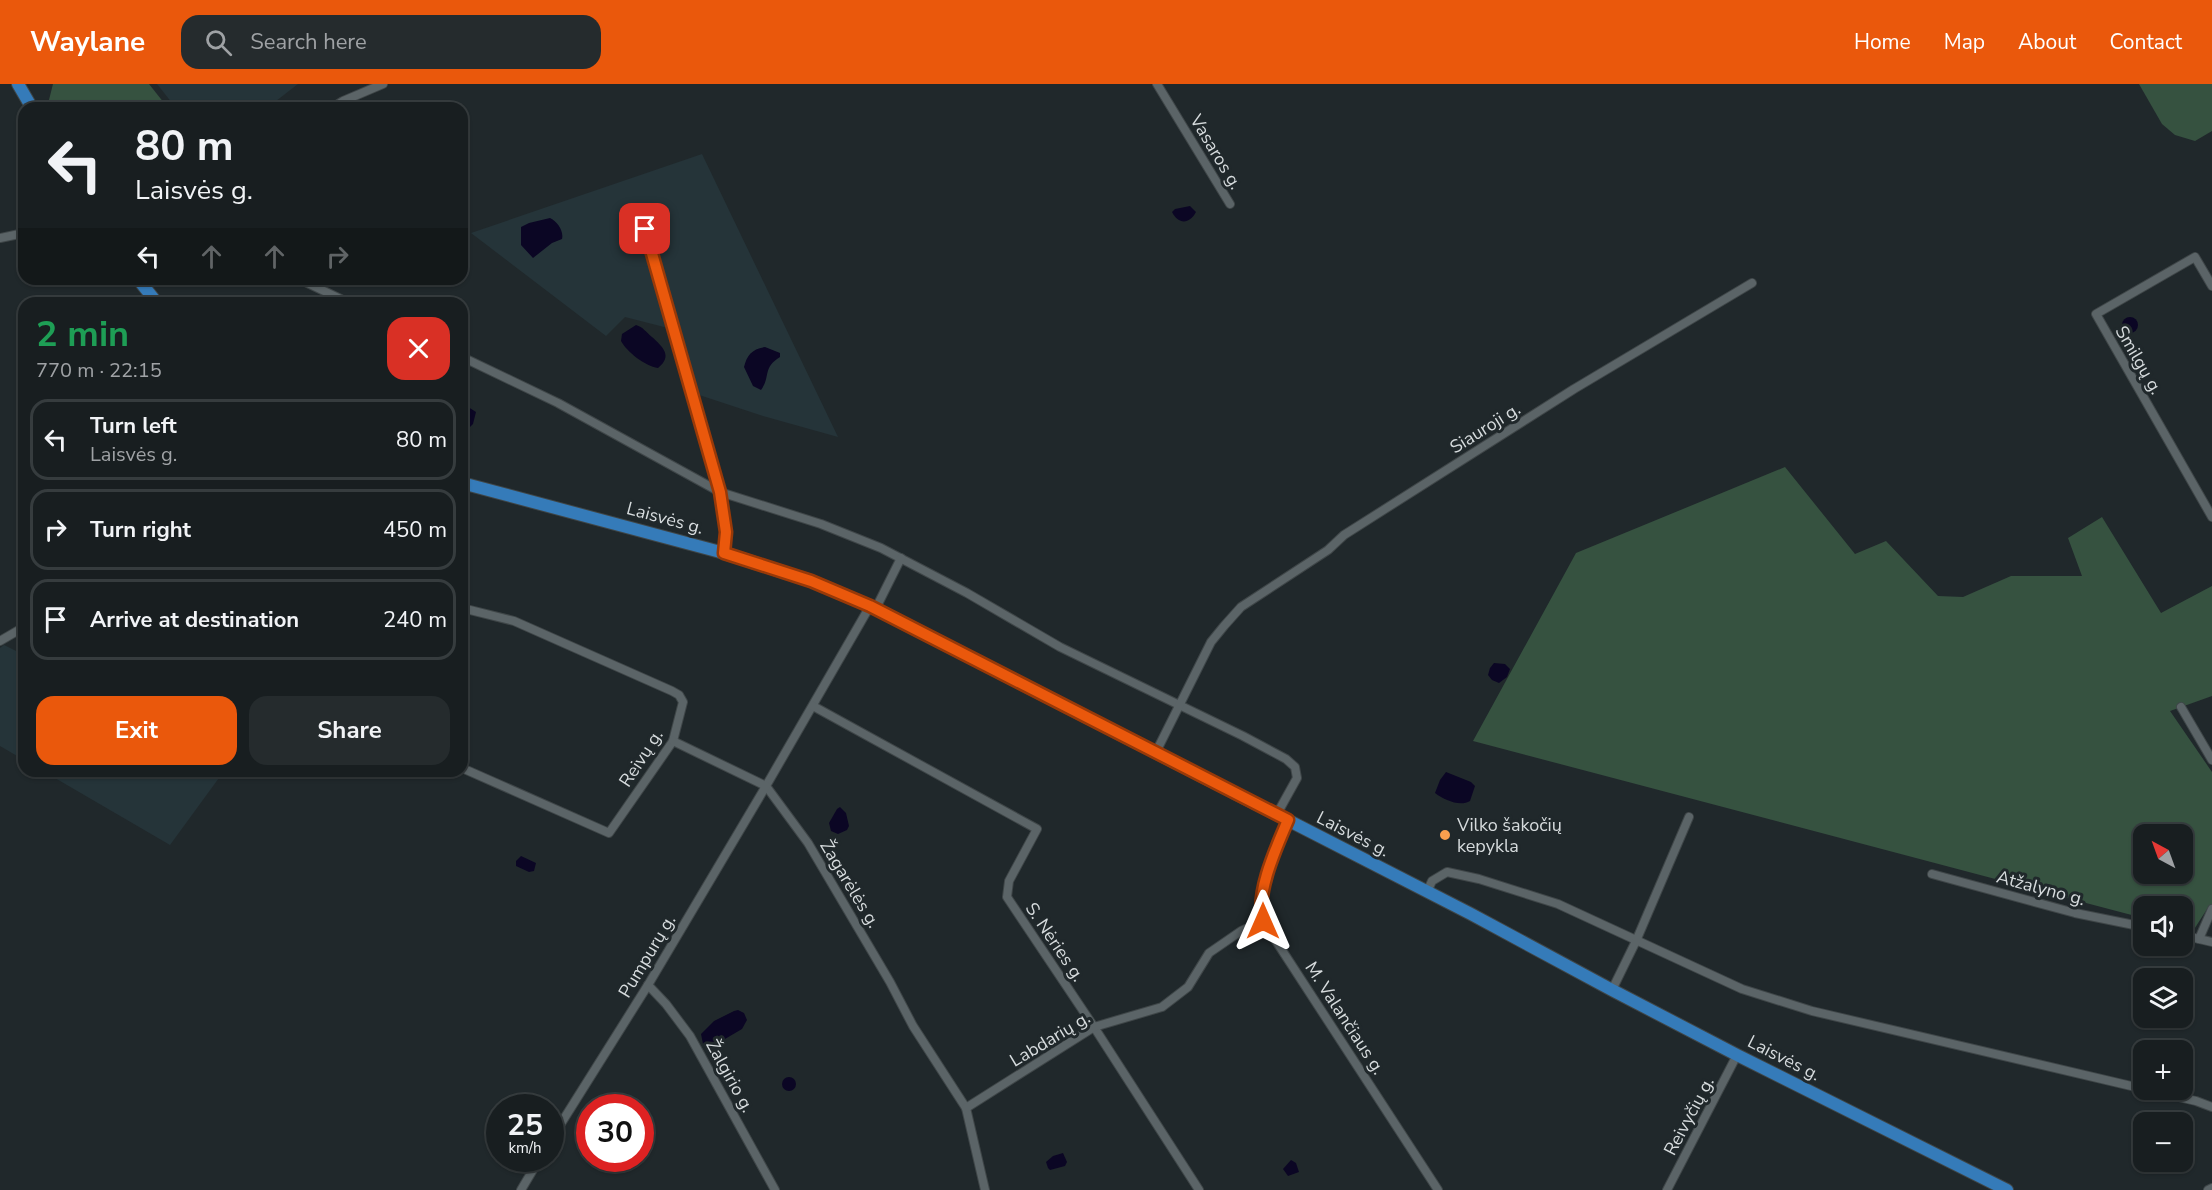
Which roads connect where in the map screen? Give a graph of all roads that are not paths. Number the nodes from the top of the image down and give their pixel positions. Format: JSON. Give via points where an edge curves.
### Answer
{"nodes":[{"id":1,"x":18,"y":84,"type":"edge"},
{"id":2,"x":383,"y":84,"type":"edge"},
{"id":3,"x":1157,"y":84,"type":"edge"},
{"id":4,"x":28,"y":102,"type":"edge"},
{"id":5,"x":342,"y":102,"type":"edge"},
{"id":6,"x":1230,"y":204,"type":"dead end"},
{"id":7,"x":645,"y":229,"type":"dead end"},
{"id":8,"x":18,"y":234,"type":"edge"},
{"id":9,"x":0,"y":238,"type":"edge"},
{"id":10,"x":1752,"y":283,"type":"dead end"},
{"id":11,"x":143,"y":285,"type":"edge"},
{"id":12,"x":312,"y":285,"type":"edge"},
{"id":13,"x":2212,"y":286,"type":"edge"},
{"id":14,"x":153,"y":297,"type":"edge"},
{"id":15,"x":336,"y":297,"type":"edge"},
{"id":16,"x":468,"y":360,"type":"edge"},
{"id":17,"x":468,"y":485,"type":"edge"},
{"id":18,"x":720,"y":492,"type":"junction"},
{"id":19,"x":2212,"y":516,"type":"edge"},
{"id":20,"x":724,"y":553,"type":"junction"},
{"id":21,"x":901,"y":558,"type":"junction"},
{"id":22,"x":873,"y":607,"type":"junction"},
{"id":23,"x":468,"y":610,"type":"edge"},
{"id":24,"x":18,"y":630,"type":"edge"},
{"id":25,"x":0,"y":641,"type":"edge"},
{"id":26,"x":1179,"y":705,"type":"junction"},
{"id":27,"x":813,"y":706,"type":"junction"},
{"id":28,"x":2181,"y":707,"type":"dead end"},
{"id":29,"x":674,"y":741,"type":"junction"},
{"id":30,"x":1156,"y":753,"type":"junction"},
{"id":31,"x":2212,"y":760,"type":"edge"},
{"id":32,"x":468,"y":771,"type":"edge"},
{"id":33,"x":766,"y":786,"type":"junction"},
{"id":34,"x":1283,"y":817,"type":"junction"},
{"id":35,"x":1689,"y":817,"type":"dead end"},
{"id":36,"x":1932,"y":874,"type":"dead end"},
{"id":37,"x":1427,"y":892,"type":"junction"},
{"id":38,"x":2212,"y":909,"type":"edge"},
{"id":39,"x":1263,"y":921,"type":"junction"},
{"id":40,"x":2133,"y":925,"type":"edge"},
{"id":41,"x":2193,"y":938,"type":"edge"},
{"id":42,"x":2199,"y":939,"type":"junction"},
{"id":43,"x":1636,"y":940,"type":"junction"},
{"id":44,"x":2212,"y":942,"type":"edge"},
{"id":45,"x":648,"y":985,"type":"junction"},
{"id":46,"x":1612,"y":990,"type":"junction"},
{"id":47,"x":1094,"y":1028,"type":"junction"},
{"id":48,"x":1737,"y":1055,"type":"junction"},
{"id":49,"x":2133,"y":1086,"type":"edge"},
{"id":50,"x":2192,"y":1100,"type":"edge"},
{"id":51,"x":2212,"y":1107,"type":"edge"},
{"id":52,"x":966,"y":1108,"type":"junction"},
{"id":53,"x":564,"y":1119,"type":"edge"},
{"id":54,"x":532,"y":1172,"type":"edge"},
{"id":55,"x":521,"y":1190,"type":"edge"},
{"id":56,"x":775,"y":1190,"type":"edge"},
{"id":57,"x":986,"y":1190,"type":"edge"},
{"id":58,"x":1199,"y":1190,"type":"edge"},
{"id":59,"x":1438,"y":1190,"type":"edge"},
{"id":60,"x":1667,"y":1190,"type":"edge"},
{"id":61,"x":2007,"y":1190,"type":"edge"}],
"edges":[{"from":1,"to":4,"type":"main road"},
{"from":2,"to":5,"type":"street"},
{"from":3,"to":6,"type":"street","name":"Vasaros g."},
{"from":7,"to":18,"type":"street"},
{"from":8,"to":9,"type":"street"},
{"from":10,"to":26,"type":"street","name":"Siauroji g.","via":[[1574,389],[1344,535],[1328,550],[1241,607],[1211,642]]},
{"from":11,"to":14,"type":"main road"},
{"from":12,"to":15,"type":"street"},
{"from":13,"to":19,"type":"street","name":"Smilgų g.","via":[[2195,258],[2096,314]]},
{"from":16,"to":18,"type":"street","via":[[558,403]]},
{"from":17,"to":20,"type":"main road","name":"Laisvės g."},
{"from":18,"to":20,"type":"street","via":[[726,532]]},
{"from":18,"to":21,"type":"street","via":[[821,524]]},
{"from":20,"to":22,"type":"main road","name":"Laisvės g.","via":[[811,581]]},
{"from":21,"to":22,"type":"street"},
{"from":21,"to":26,"type":"street","via":[[1060,646]]},
{"from":22,"to":27,"type":"street"},
{"from":22,"to":30,"type":"main road","name":"Laisvės g."},
{"from":23,"to":29,"type":"street","name":"Reivų g.","via":[[514,621],[672,690],[683,702]]},
{"from":24,"to":25,"type":"street"},
{"from":26,"to":30,"type":"street","name":"Siauroji g."},
{"from":26,"to":34,"type":"street","via":[[1295,767],[1297,778]]},
{"from":27,"to":33,"type":"street"},
{"from":27,"to":47,"type":"street","name":"S. Nėries g.","via":[[1037,828],[1009,881],[1006,897]]},
{"from":28,"to":31,"type":"street"},
{"from":29,"to":32,"type":"street","name":"Reivų g.","via":[[609,833]]},
{"from":29,"to":33,"type":"street"},
{"from":30,"to":34,"type":"main road","name":"Laisvės g."},
{"from":33,"to":45,"type":"street","name":"Pumpurų g."},
{"from":33,"to":52,"type":"street","name":"Žagarėlės g.","via":[[825,871],[913,1026]]},
{"from":34,"to":37,"type":"main road","name":"Laisvės g."},
{"from":34,"to":39,"type":"street","via":[[1262,897]]},
{"from":35,"to":43,"type":"street"},
{"from":36,"to":40,"type":"street","name":"Atžalyno g."},
{"from":37,"to":43,"type":"street","via":[[1438,876],[1456,873],[1558,904]]},
{"from":37,"to":46,"type":"main road","name":"Laisvės g."},
{"from":38,"to":42,"type":"street"},
{"from":39,"to":47,"type":"street","name":"Labdarių g.","via":[[1209,953],[1188,987],[1162,1007]]},
{"from":39,"to":59,"type":"street","name":"M. Valančiaus g."},
{"from":41,"to":42,"type":"street"},
{"from":42,"to":44,"type":"street"},
{"from":43,"to":46,"type":"street"},
{"from":43,"to":49,"type":"street","via":[[1743,989],[1812,1011]]},
{"from":45,"to":53,"type":"street","name":"Pumpurų g."},
{"from":45,"to":56,"type":"street","name":"Žalgirio g.","via":[[690,1036]]},
{"from":46,"to":48,"type":"main road","name":"Laisvės g."},
{"from":47,"to":52,"type":"street","name":"Labdarių g."},
{"from":47,"to":58,"type":"street","name":"S. Nėries g."},
{"from":48,"to":60,"type":"street","name":"Reivyčių g."},
{"from":48,"to":61,"type":"main road","name":"Laisvės g."},
{"from":50,"to":51,"type":"street"},
{"from":52,"to":57,"type":"street","name":"Žagarėlės g."},
{"from":54,"to":55,"type":"street"}]}
